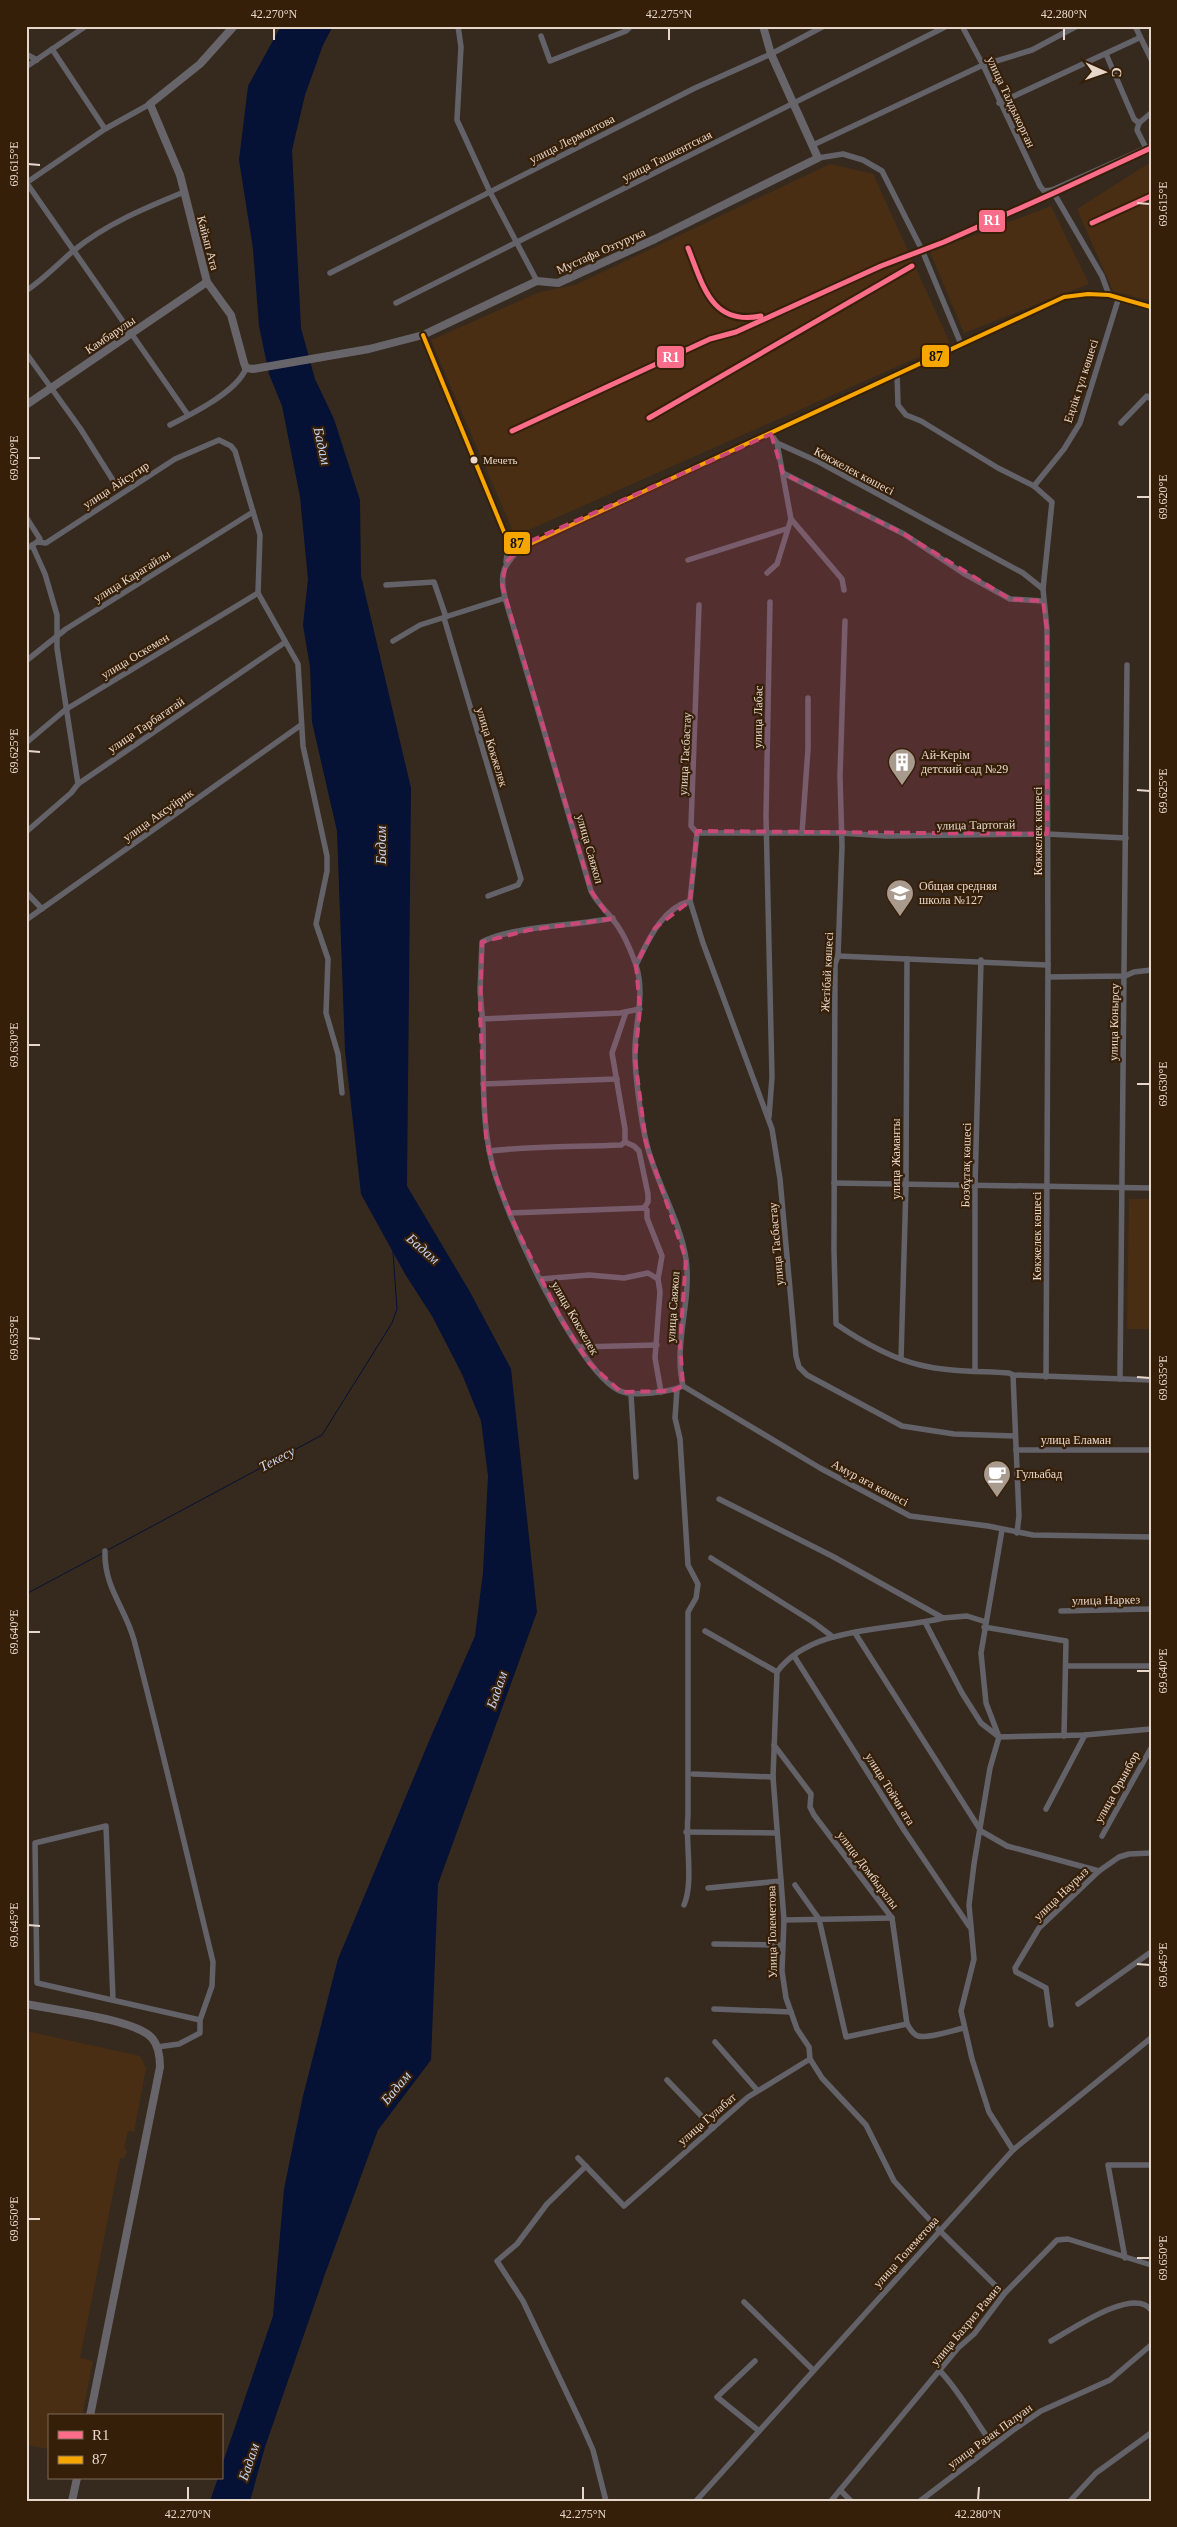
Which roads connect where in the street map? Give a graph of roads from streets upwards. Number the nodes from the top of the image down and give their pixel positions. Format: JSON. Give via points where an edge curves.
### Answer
{"nodes":[{"id":1,"x":86,"y":26,"type":"edge"},
{"id":2,"x":234,"y":26,"type":"edge"},
{"id":3,"x":458,"y":26,"type":"edge"},
{"id":4,"x":631,"y":26,"type":"edge"},
{"id":5,"x":763,"y":26,"type":"edge"},
{"id":6,"x":824,"y":26,"type":"edge"},
{"id":7,"x":947,"y":26,"type":"edge"},
{"id":8,"x":962,"y":26,"type":"edge"},
{"id":9,"x":1077,"y":26,"type":"edge"},
{"id":10,"x":1135,"y":26,"type":"edge"},
{"id":11,"x":541,"y":36,"type":"dead end"},
{"id":12,"x":1139,"y":38,"type":"junction"},
{"id":13,"x":52,"y":49,"type":"junction"},
{"id":14,"x":26,"y":54,"type":"edge"},
{"id":15,"x":771,"y":54,"type":"junction"},
{"id":16,"x":1106,"y":54,"type":"junction"},
{"id":17,"x":1151,"y":59,"type":"edge"},
{"id":18,"x":37,"y":60,"type":"junction"},
{"id":19,"x":983,"y":65,"type":"junction"},
{"id":20,"x":26,"y":67,"type":"edge"},
{"id":21,"x":793,"y":103,"type":"junction"},
{"id":22,"x":999,"y":103,"type":"junction"},
{"id":23,"x":150,"y":104,"type":"junction"},
{"id":24,"x":1151,"y":113,"type":"edge"},
{"id":25,"x":1139,"y":123,"type":"junction"},
{"id":26,"x":105,"y":129,"type":"junction"},
{"id":27,"x":812,"y":145,"type":"junction"},
{"id":28,"x":1148,"y":147,"type":"edge"},
{"id":29,"x":818,"y":158,"type":"junction"},
{"id":30,"x":26,"y":182,"type":"edge"},
{"id":31,"x":1052,"y":190,"type":"junction"},
{"id":32,"x":184,"y":192,"type":"junction"},
{"id":33,"x":490,"y":192,"type":"junction"},
{"id":34,"x":517,"y":242,"type":"junction"},
{"id":35,"x":73,"y":251,"type":"junction"},
{"id":36,"x":330,"y":273,"type":"dead end"},
{"id":37,"x":537,"y":281,"type":"junction"},
{"id":38,"x":207,"y":282,"type":"junction"},
{"id":39,"x":26,"y":291,"type":"edge"},
{"id":40,"x":1109,"y":295,"type":"junction"},
{"id":41,"x":1118,"y":300,"type":"junction"},
{"id":42,"x":396,"y":304,"type":"dead end"},
{"id":43,"x":1151,"y":307,"type":"edge"},
{"id":44,"x":131,"y":334,"type":"junction"},
{"id":45,"x":423,"y":335,"type":"junction"},
{"id":46,"x":961,"y":344,"type":"junction"},
{"id":47,"x":26,"y":353,"type":"edge"},
{"id":48,"x":246,"y":368,"type":"junction"},
{"id":49,"x":898,"y":374,"type":"junction"},
{"id":50,"x":51,"y":389,"type":"junction"},
{"id":51,"x":1151,"y":399,"type":"edge"},
{"id":52,"x":26,"y":406,"type":"edge"},
{"id":53,"x":188,"y":416,"type":"junction"},
{"id":54,"x":1121,"y":422,"type":"dead end"},
{"id":55,"x":170,"y":425,"type":"dead end"},
{"id":56,"x":771,"y":434,"type":"junction"},
{"id":57,"x":777,"y":444,"type":"junction"},
{"id":58,"x":783,"y":473,"type":"junction"},
{"id":59,"x":116,"y":485,"type":"dead end"},
{"id":60,"x":1034,"y":486,"type":"junction"},
{"id":61,"x":253,"y":512,"type":"junction"},
{"id":62,"x":26,"y":517,"type":"edge"},
{"id":63,"x":791,"y":519,"type":"junction"},
{"id":64,"x":786,"y":529,"type":"junction"},
{"id":65,"x":509,"y":539,"type":"junction"},
{"id":66,"x":524,"y":544,"type":"junction"},
{"id":67,"x":32,"y":545,"type":"edge"},
{"id":68,"x":688,"y":560,"type":"dead end"},
{"id":69,"x":506,"y":562,"type":"junction"},
{"id":70,"x":767,"y":573,"type":"dead end"},
{"id":71,"x":386,"y":586,"type":"dead end"},
{"id":72,"x":1043,"y":589,"type":"junction"},
{"id":73,"x":844,"y":590,"type":"dead end"},
{"id":74,"x":258,"y":593,"type":"junction"},
{"id":75,"x":505,"y":598,"type":"junction"},
{"id":76,"x":1043,"y":601,"type":"junction"},
{"id":77,"x":770,"y":602,"type":"dead end"},
{"id":78,"x":699,"y":604,"type":"dead end"},
{"id":79,"x":445,"y":618,"type":"junction"},
{"id":80,"x":844,"y":621,"type":"dead end"},
{"id":81,"x":58,"y":636,"type":"junction"},
{"id":82,"x":393,"y":641,"type":"dead end"},
{"id":83,"x":284,"y":643,"type":"junction"},
{"id":84,"x":26,"y":661,"type":"edge"},
{"id":85,"x":1127,"y":665,"type":"dead end"},
{"id":86,"x":808,"y":698,"type":"dead end"},
{"id":87,"x":65,"y":710,"type":"junction"},
{"id":88,"x":301,"y":725,"type":"junction"},
{"id":89,"x":26,"y":744,"type":"edge"},
{"id":90,"x":78,"y":784,"type":"junction"},
{"id":91,"x":26,"y":832,"type":"edge"},
{"id":92,"x":697,"y":833,"type":"junction"},
{"id":93,"x":768,"y":833,"type":"junction"},
{"id":94,"x":802,"y":833,"type":"junction"},
{"id":95,"x":841,"y":833,"type":"junction"},
{"id":96,"x":1048,"y":834,"type":"junction"},
{"id":97,"x":1126,"y":838,"type":"junction"},
{"id":98,"x":26,"y":892,"type":"edge"},
{"id":99,"x":488,"y":896,"type":"dead end"},
{"id":100,"x":690,"y":901,"type":"junction"},
{"id":101,"x":42,"y":909,"type":"junction"},
{"id":102,"x":613,"y":918,"type":"junction"},
{"id":103,"x":26,"y":920,"type":"edge"},
{"id":104,"x":838,"y":956,"type":"junction"},
{"id":105,"x":907,"y":959,"type":"junction"},
{"id":106,"x":981,"y":960,"type":"junction"},
{"id":107,"x":636,"y":965,"type":"junction"},
{"id":108,"x":1048,"y":965,"type":"junction"},
{"id":109,"x":1151,"y":970,"type":"edge"},
{"id":110,"x":1125,"y":976,"type":"junction"},
{"id":111,"x":1048,"y":977,"type":"junction"},
{"id":112,"x":640,"y":1009,"type":"junction"},
{"id":113,"x":626,"y":1012,"type":"junction"},
{"id":114,"x":481,"y":1019,"type":"junction"},
{"id":115,"x":617,"y":1079,"type":"junction"},
{"id":116,"x":483,"y":1084,"type":"junction"},
{"id":117,"x":342,"y":1093,"type":"dead end"},
{"id":118,"x":769,"y":1121,"type":"junction"},
{"id":119,"x":623,"y":1144,"type":"junction"},
{"id":120,"x":489,"y":1151,"type":"junction"},
{"id":121,"x":834,"y":1184,"type":"junction"},
{"id":122,"x":906,"y":1185,"type":"junction"},
{"id":123,"x":975,"y":1186,"type":"junction"},
{"id":124,"x":1047,"y":1187,"type":"junction"},
{"id":125,"x":1151,"y":1188,"type":"edge"},
{"id":126,"x":1123,"y":1189,"type":"junction"},
{"id":127,"x":644,"y":1208,"type":"junction"},
{"id":128,"x":510,"y":1213,"type":"junction"},
{"id":129,"x":541,"y":1279,"type":"junction"},
{"id":130,"x":658,"y":1279,"type":"junction"},
{"id":131,"x":657,"y":1346,"type":"junction"},
{"id":132,"x":579,"y":1347,"type":"junction"},
{"id":133,"x":901,"y":1359,"type":"junction"},
{"id":134,"x":975,"y":1370,"type":"junction"},
{"id":135,"x":1013,"y":1375,"type":"junction"},
{"id":136,"x":1046,"y":1377,"type":"junction"},
{"id":137,"x":1120,"y":1379,"type":"junction"},
{"id":138,"x":1151,"y":1380,"type":"edge"},
{"id":139,"x":680,"y":1388,"type":"junction"},
{"id":140,"x":661,"y":1392,"type":"junction"},
{"id":141,"x":631,"y":1394,"type":"junction"},
{"id":142,"x":1015,"y":1436,"type":"junction"},
{"id":143,"x":1016,"y":1450,"type":"junction"},
{"id":144,"x":1151,"y":1450,"type":"edge"},
{"id":145,"x":636,"y":1477,"type":"dead end"},
{"id":146,"x":719,"y":1499,"type":"dead end"},
{"id":147,"x":1002,"y":1530,"type":"junction"},
{"id":148,"x":1016,"y":1533,"type":"junction"},
{"id":149,"x":1151,"y":1537,"type":"edge"},
{"id":150,"x":105,"y":1551,"type":"dead end"},
{"id":151,"x":711,"y":1558,"type":"dead end"},
{"id":152,"x":1151,"y":1610,"type":"edge"},
{"id":153,"x":1061,"y":1611,"type":"dead end"},
{"id":154,"x":943,"y":1618,"type":"junction"},
{"id":155,"x":925,"y":1622,"type":"junction"},
{"id":156,"x":985,"y":1625,"type":"junction"},
{"id":157,"x":706,"y":1631,"type":"dead end"},
{"id":158,"x":855,"y":1633,"type":"junction"},
{"id":159,"x":833,"y":1637,"type":"junction"},
{"id":160,"x":794,"y":1656,"type":"junction"},
{"id":161,"x":1066,"y":1666,"type":"junction"},
{"id":162,"x":1151,"y":1666,"type":"edge"},
{"id":163,"x":778,"y":1672,"type":"junction"},
{"id":164,"x":1151,"y":1729,"type":"edge"},
{"id":165,"x":1085,"y":1735,"type":"junction"},
{"id":166,"x":1064,"y":1736,"type":"junction"},
{"id":167,"x":999,"y":1737,"type":"junction"},
{"id":168,"x":774,"y":1745,"type":"junction"},
{"id":169,"x":1151,"y":1748,"type":"edge"},
{"id":170,"x":694,"y":1774,"type":"dead end"},
{"id":171,"x":773,"y":1777,"type":"junction"},
{"id":172,"x":1046,"y":1809,"type":"dead end"},
{"id":173,"x":981,"y":1831,"type":"junction"},
{"id":174,"x":686,"y":1832,"type":"junction"},
{"id":175,"x":776,"y":1833,"type":"junction"},
{"id":176,"x":1102,"y":1836,"type":"dead end"},
{"id":177,"x":1150,"y":1855,"type":"edge"},
{"id":178,"x":1098,"y":1871,"type":"junction"},
{"id":179,"x":781,"y":1881,"type":"junction"},
{"id":180,"x":795,"y":1885,"type":"dead end"},
{"id":181,"x":708,"y":1888,"type":"dead end"},
{"id":182,"x":684,"y":1905,"type":"dead end"},
{"id":183,"x":892,"y":1918,"type":"junction"},
{"id":184,"x":819,"y":1919,"type":"junction"},
{"id":185,"x":784,"y":1920,"type":"junction"},
{"id":186,"x":972,"y":1930,"type":"junction"},
{"id":187,"x":714,"y":1944,"type":"dead end"},
{"id":188,"x":781,"y":1945,"type":"junction"},
{"id":189,"x":1151,"y":1952,"type":"edge"},
{"id":190,"x":113,"y":2000,"type":"junction"},
{"id":191,"x":26,"y":2004,"type":"edge"},
{"id":192,"x":1078,"y":2004,"type":"dead end"},
{"id":193,"x":714,"y":2009,"type":"dead end"},
{"id":194,"x":791,"y":2012,"type":"junction"},
{"id":195,"x":200,"y":2020,"type":"junction"},
{"id":196,"x":907,"y":2024,"type":"junction"},
{"id":197,"x":1052,"y":2025,"type":"dead end"},
{"id":198,"x":964,"y":2028,"type":"junction"},
{"id":199,"x":1151,"y":2038,"type":"edge"},
{"id":200,"x":715,"y":2042,"type":"dead end"},
{"id":201,"x":157,"y":2047,"type":"junction"},
{"id":202,"x":810,"y":2058,"type":"junction"},
{"id":203,"x":667,"y":2080,"type":"dead end"},
{"id":204,"x":757,"y":2090,"type":"junction"},
{"id":205,"x":713,"y":2128,"type":"junction"},
{"id":206,"x":1013,"y":2150,"type":"junction"},
{"id":207,"x":578,"y":2158,"type":"dead end"},
{"id":208,"x":1151,"y":2165,"type":"edge"},
{"id":209,"x":586,"y":2166,"type":"junction"},
{"id":210,"x":939,"y":2230,"type":"junction"},
{"id":211,"x":1125,"y":2258,"type":"junction"},
{"id":212,"x":1151,"y":2266,"type":"edge"},
{"id":213,"x":1004,"y":2294,"type":"junction"},
{"id":214,"x":744,"y":2302,"type":"dead end"},
{"id":215,"x":1151,"y":2310,"type":"edge"},
{"id":216,"x":1051,"y":2340,"type":"dead end"},
{"id":217,"x":1151,"y":2345,"type":"edge"},
{"id":218,"x":755,"y":2361,"type":"dead end"},
{"id":219,"x":813,"y":2370,"type":"junction"},
{"id":220,"x":940,"y":2371,"type":"junction"},
{"id":221,"x":90,"y":2414,"type":"edge"},
{"id":222,"x":759,"y":2431,"type":"junction"},
{"id":223,"x":1151,"y":2433,"type":"edge"},
{"id":224,"x":993,"y":2445,"type":"junction"},
{"id":225,"x":77,"y":2480,"type":"edge"},
{"id":226,"x":840,"y":2490,"type":"junction"},
{"id":227,"x":72,"y":2501,"type":"edge"},
{"id":228,"x":606,"y":2501,"type":"edge"},
{"id":229,"x":696,"y":2501,"type":"edge"},
{"id":230,"x":831,"y":2501,"type":"edge"},
{"id":231,"x":851,"y":2501,"type":"edge"},
{"id":232,"x":920,"y":2501,"type":"edge"},
{"id":233,"x":1070,"y":2501,"type":"edge"}],
"edges":[{"from":1,"to":13,"type":"street"},
{"from":2,"to":23,"type":"street","via":[[200,64]]},
{"from":3,"to":33,"type":"street","via":[[461,47],[457,120]]},
{"from":4,"to":11,"type":"street","via":[[626,31],[550,61]]},
{"from":5,"to":15,"type":"street"},
{"from":6,"to":15,"type":"street","name":"улица Лермонтова"},
{"from":7,"to":21,"type":"street","name":"улица Ташкентская"},
{"from":8,"to":19,"type":"street","name":"улица Талдыкорган"},
{"from":9,"to":19,"type":"street","via":[[1032,50]]},
{"from":10,"to":12,"type":"street"},
{"from":12,"to":16,"type":"street"},
{"from":12,"to":17,"type":"street"},
{"from":13,"to":18,"type":"street"},
{"from":13,"to":26,"type":"street"},
{"from":14,"to":18,"type":"street"},
{"from":15,"to":21,"type":"street"},
{"from":15,"to":33,"type":"street","name":"улица Лермонтова","via":[[694,88]]},
{"from":16,"to":22,"type":"street"},
{"from":16,"to":25,"type":"street","via":[[1134,119]]},
{"from":18,"to":20,"type":"street"},
{"from":19,"to":22,"type":"street","name":"улица Талдыкорган"},
{"from":19,"to":27,"type":"street"},
{"from":21,"to":27,"type":"street"},
{"from":21,"to":34,"type":"street","name":"улица Ташкентская"},
{"from":22,"to":31,"type":"street","name":"улица Талдыкорган","via":[[1040,186],[1044,191]]},
{"from":23,"to":26,"type":"street"},
{"from":23,"to":32,"type":"street","name":"Кайып Ата"},
{"from":24,"to":25,"type":"street"},
{"from":25,"to":28,"type":"street","via":[[1137,130]]},
{"from":26,"to":30,"type":"street"},
{"from":27,"to":29,"type":"street"},
{"from":28,"to":31,"type":"street"},
{"from":29,"to":37,"type":"street","name":"Мустафа Озтурука","via":[[558,283]]},
{"from":29,"to":46,"type":"street","via":[[844,154],[882,171],[922,250]]},
{"from":30,"to":35,"type":"street"},
{"from":31,"to":40,"type":"street","via":[[1102,276]]},
{"from":32,"to":35,"type":"street","via":[[124,217]]},
{"from":32,"to":38,"type":"street","name":"Кайып Ата"},
{"from":33,"to":34,"type":"street"},
{"from":33,"to":36,"type":"street","name":"улица Лермонтова"},
{"from":34,"to":37,"type":"street"},
{"from":34,"to":42,"type":"street","name":"улица Ташкентская"},
{"from":35,"to":39,"type":"street","via":[[45,279]]},
{"from":35,"to":44,"type":"street"},
{"from":37,"to":45,"type":"street","name":"Мустафа Озтурука"},
{"from":38,"to":44,"type":"street","name":"Камбарулы"},
{"from":38,"to":48,"type":"street","name":"Кайып Ата","via":[[232,315]]},
{"from":40,"to":41,"type":"street"},
{"from":40,"to":46,"type":"street","via":[[1064,297]]},
{"from":41,"to":43,"type":"street"},
{"from":41,"to":60,"type":"street","name":"Еңлік гүл көшесі","via":[[1080,423]]},
{"from":44,"to":50,"type":"street","name":"Камбарулы"},
{"from":44,"to":53,"type":"street"},
{"from":45,"to":48,"type":"street","name":"Мустафа Озтурука","via":[[369,350]]},
{"from":45,"to":65,"type":"street","via":[[490,502]]},
{"from":46,"to":49,"type":"street"},
{"from":47,"to":50,"type":"street"},
{"from":48,"to":53,"type":"street","via":[[243,378]]},
{"from":49,"to":56,"type":"street"},
{"from":49,"to":60,"type":"street","via":[[898,405],[906,415]]},
{"from":50,"to":52,"type":"street","name":"Камбарулы"},
{"from":50,"to":59,"type":"street"},
{"from":51,"to":54,"type":"street","via":[[1147,396]]},
{"from":53,"to":55,"type":"street"},
{"from":56,"to":57,"type":"street"},
{"from":56,"to":66,"type":"street"},
{"from":57,"to":58,"type":"street"},
{"from":57,"to":72,"type":"street","name":"Көкжелек көшесі","via":[[853,480],[1022,573]]},
{"from":58,"to":63,"type":"street"},
{"from":58,"to":76,"type":"street","via":[[904,534],[1010,599]]},
{"from":60,"to":72,"type":"street","via":[[1052,502]]},
{"from":61,"to":67,"type":"street","name":"улица Айсугир","via":[[235,452],[219,440],[175,459],[46,543]]},
{"from":61,"to":74,"type":"street","via":[[261,544]]},
{"from":61,"to":81,"type":"street","name":"улица Карагайлы"},
{"from":62,"to":67,"type":"street","via":[[40,539]]},
{"from":63,"to":64,"type":"street"},
{"from":63,"to":73,"type":"street","via":[[842,579]]},
{"from":64,"to":68,"type":"street"},
{"from":64,"to":70,"type":"street","via":[[777,564]]},
{"from":65,"to":66,"type":"street"},
{"from":65,"to":69,"type":"street","name":"улица Саяжол"},
{"from":66,"to":69,"type":"street"},
{"from":67,"to":81,"type":"street","via":[[52,595]]},
{"from":69,"to":75,"type":"street","name":"улица Саяжол","via":[[502,585]]},
{"from":71,"to":79,"type":"street","name":"улица Кокжелек","via":[[434,582]]},
{"from":72,"to":76,"type":"street","name":"Көкжелек көшесі"},
{"from":74,"to":83,"type":"street"},
{"from":74,"to":87,"type":"street","name":"улица Оскемен"},
{"from":75,"to":79,"type":"street"},
{"from":75,"to":102,"type":"street","name":"улица Саяжол","via":[[591,891],[596,902]]},
{"from":76,"to":96,"type":"street","name":"Көкжелек көшесі","via":[[1047,629]]},
{"from":77,"to":93,"type":"street","name":"улица Лабас"},
{"from":78,"to":92,"type":"street","name":"улица Тасбастау","via":[[691,826]]},
{"from":79,"to":82,"type":"street","via":[[420,625]]},
{"from":79,"to":99,"type":"street","name":"улица Кокжелек","via":[[521,882],[518,886]]},
{"from":80,"to":95,"type":"street","name":"Жетібай көшесі"},
{"from":81,"to":84,"type":"street","name":"улица Карагайлы"},
{"from":81,"to":87,"type":"street"},
{"from":83,"to":88,"type":"street","via":[[298,664]]},
{"from":83,"to":90,"type":"street","name":"улица Тарбагатай"},
{"from":85,"to":97,"type":"street","name":"улица Конырсу"},
{"from":86,"to":94,"type":"street"},
{"from":87,"to":89,"type":"street","name":"улица Оскемен"},
{"from":87,"to":90,"type":"street"},
{"from":88,"to":101,"type":"street","name":"улица Аксуйрик"},
{"from":88,"to":117,"type":"street","via":[[327,856],[316,924],[328,959],[326,1013],[338,1054]]},
{"from":90,"to":91,"type":"street","name":"улица Тарбагатай","via":[[72,794]]},
{"from":92,"to":93,"type":"street","name":"улица Тартогай"},
{"from":92,"to":100,"type":"street","name":"улица Тасбастау"},
{"from":93,"to":94,"type":"street","name":"улица Тартогай"},
{"from":93,"to":118,"type":"street","name":"улица Лабас","via":[[772,1077]]},
{"from":94,"to":95,"type":"street","name":"улица Тартогай"},
{"from":95,"to":96,"type":"street","name":"улица Тартогай","via":[[886,836]]},
{"from":95,"to":104,"type":"street","name":"Жетібай көшесі"},
{"from":96,"to":97,"type":"street","name":"улица Тартогай"},
{"from":96,"to":108,"type":"street","name":"Көкжелек көшесі"},
{"from":97,"to":110,"type":"street","name":"улица Конырсу"},
{"from":98,"to":101,"type":"street"},
{"from":100,"to":107,"type":"street","via":[[669,913],[655,928]]},
{"from":100,"to":118,"type":"street","name":"улица Тасбастау"},
{"from":101,"to":103,"type":"street","name":"улица Аксуйрик"},
{"from":102,"to":107,"type":"street","name":"улица Саяжол"},
{"from":102,"to":114,"type":"street","name":"улица Кокжелек","via":[[529,930],[482,942]]},
{"from":104,"to":105,"type":"street"},
{"from":104,"to":121,"type":"street","name":"Жетібай көшесі","via":[[835,964]]},
{"from":105,"to":106,"type":"street"},
{"from":105,"to":122,"type":"street","name":"улица Жаманты"},
{"from":106,"to":108,"type":"street"},
{"from":106,"to":123,"type":"street","name":"Бозбұтақ көшесі"},
{"from":107,"to":112,"type":"street","name":"улица Саяжол"},
{"from":108,"to":111,"type":"street","name":"Көкжелек көшесі"},
{"from":109,"to":110,"type":"street"},
{"from":110,"to":111,"type":"street"},
{"from":110,"to":126,"type":"street","name":"улица Конырсу"},
{"from":111,"to":124,"type":"street","name":"Көкжелек көшесі"},
{"from":112,"to":113,"type":"street"},
{"from":112,"to":139,"type":"street","name":"улица Саяжол","via":[[635,1059],[646,1143],[686,1259],[688,1282],[680,1343]]},
{"from":113,"to":114,"type":"street"},
{"from":113,"to":115,"type":"street","via":[[612,1048]]},
{"from":114,"to":116,"type":"street","name":"улица Кокжелек"},
{"from":115,"to":116,"type":"street"},
{"from":115,"to":119,"type":"street"},
{"from":116,"to":120,"type":"street","name":"улица Кокжелек"},
{"from":118,"to":142,"type":"street","name":"улица Тасбастау","via":[[780,1179],[799,1367],[807,1375],[902,1426],[954,1434]]},
{"from":119,"to":120,"type":"street"},
{"from":119,"to":127,"type":"street","via":[[634,1146],[639,1151],[648,1194]]},
{"from":120,"to":128,"type":"street","name":"улица Кокжелек"},
{"from":121,"to":122,"type":"street"},
{"from":121,"to":133,"type":"street","name":"Жетібай көшесі","via":[[836,1324]]},
{"from":122,"to":123,"type":"street"},
{"from":122,"to":133,"type":"street","name":"улица Жаманты"},
{"from":123,"to":124,"type":"street"},
{"from":123,"to":134,"type":"street","name":"Бозбұтақ көшесі"},
{"from":124,"to":126,"type":"street"},
{"from":124,"to":136,"type":"street","name":"Көкжелек көшесі"},
{"from":125,"to":126,"type":"street"},
{"from":126,"to":137,"type":"street","name":"улица Конырсу"},
{"from":127,"to":128,"type":"street"},
{"from":127,"to":130,"type":"street","via":[[662,1256]]},
{"from":128,"to":129,"type":"street","name":"улица Кокжелек"},
{"from":129,"to":130,"type":"street","via":[[589,1275],[624,1278],[648,1273]]},
{"from":129,"to":132,"type":"street","name":"улица Кокжелек"},
{"from":130,"to":131,"type":"street"},
{"from":131,"to":132,"type":"street"},
{"from":131,"to":140,"type":"street","via":[[655,1358]]},
{"from":132,"to":141,"type":"street","name":"улица Кокжелек","via":[[611,1386]]},
{"from":133,"to":134,"type":"street","via":[[921,1365]]},
{"from":134,"to":135,"type":"street"},
{"from":135,"to":136,"type":"street"},
{"from":135,"to":142,"type":"street"},
{"from":136,"to":137,"type":"street"},
{"from":137,"to":138,"type":"street"},
{"from":139,"to":140,"type":"street","name":"улица Кокжелек"},
{"from":139,"to":147,"type":"street","name":"Амур аға көшесі","via":[[910,1516]]},
{"from":139,"to":174,"type":"street","name":"улица Саяжол","via":[[675,1418],[680,1439],[688,1565],[698,1584],[696,1598],[688,1612]]},
{"from":140,"to":141,"type":"street","name":"улица Кокжелек"},
{"from":141,"to":145,"type":"street"},
{"from":142,"to":143,"type":"street"},
{"from":143,"to":144,"type":"street","name":"улица Еламан"},
{"from":143,"to":148,"type":"street","via":[[1019,1516]]},
{"from":146,"to":154,"type":"street","via":[[832,1556]]},
{"from":147,"to":148,"type":"street","name":"Амур аға көшесі"},
{"from":147,"to":156,"type":"street"},
{"from":148,"to":149,"type":"street","name":"Амур аға көшесі"},
{"from":150,"to":195,"type":"street","via":[[109,1585],[133,1637],[213,1962],[212,1986]]},
{"from":151,"to":159,"type":"street"},
{"from":152,"to":153,"type":"street","name":"улица Наркез"},
{"from":154,"to":155,"type":"street"},
{"from":154,"to":156,"type":"street","via":[[967,1616]]},
{"from":155,"to":158,"type":"street"},
{"from":155,"to":167,"type":"street","via":[[981,1723]]},
{"from":156,"to":161,"type":"street","via":[[1064,1640],[1067,1643]]},
{"from":156,"to":167,"type":"street","via":[[981,1653],[986,1703]]},
{"from":157,"to":163,"type":"street"},
{"from":158,"to":159,"type":"street"},
{"from":158,"to":173,"type":"street"},
{"from":159,"to":160,"type":"street","via":[[821,1640]]},
{"from":160,"to":163,"type":"street"},
{"from":160,"to":186,"type":"street","name":"улица Тойчи ата","via":[[904,1830]]},
{"from":161,"to":162,"type":"street"},
{"from":161,"to":166,"type":"street"},
{"from":163,"to":168,"type":"street","name":"Улица Толеметова"},
{"from":164,"to":165,"type":"street","name":"улица Орынбор"},
{"from":165,"to":166,"type":"street","name":"улица Орынбор"},
{"from":165,"to":172,"type":"street"},
{"from":166,"to":167,"type":"street","name":"улица Орынбор"},
{"from":167,"to":173,"type":"street","via":[[990,1768]]},
{"from":168,"to":171,"type":"street","name":"Улица Толеметова"},
{"from":168,"to":183,"type":"street","name":"улица Домбыралы","via":[[810,1794],[814,1815]]},
{"from":169,"to":176,"type":"street","name":"улица Орынбор"},
{"from":170,"to":171,"type":"street"},
{"from":171,"to":175,"type":"street","name":"Улица Толеметова"},
{"from":173,"to":178,"type":"street","name":"улица Наурыз","via":[[1007,1846]]},
{"from":173,"to":186,"type":"street","via":[[969,1904]]},
{"from":174,"to":175,"type":"street"},
{"from":174,"to":182,"type":"street","name":"улица Саяжол","via":[[687,1893]]},
{"from":175,"to":179,"type":"street","name":"Улица Толеметова"},
{"from":177,"to":178,"type":"street","name":"улица Наурыз","via":[[1119,1857]]},
{"from":178,"to":197,"type":"street","name":"улица Наурыз","via":[[1039,1928],[1015,1968],[1016,1972],[1046,1988]]},
{"from":179,"to":181,"type":"street"},
{"from":179,"to":185,"type":"street","name":"Улица Толеметова"},
{"from":180,"to":184,"type":"street"},
{"from":183,"to":184,"type":"street"},
{"from":183,"to":196,"type":"street","name":"улица Домбыралы"},
{"from":184,"to":185,"type":"street"},
{"from":184,"to":196,"type":"street","via":[[846,2037]]},
{"from":185,"to":188,"type":"street","name":"Улица Толеметова"},
{"from":186,"to":198,"type":"street","via":[[974,1959],[961,2011]]},
{"from":187,"to":188,"type":"street"},
{"from":188,"to":194,"type":"street","name":"Улица Толеметова","via":[[782,1971]]},
{"from":189,"to":192,"type":"street"},
{"from":190,"to":190,"type":"street","via":[[37,1983],[35,1843],[106,1826]]},
{"from":190,"to":195,"type":"street"},
{"from":191,"to":201,"type":"street","via":[[128,2025],[151,2038]]},
{"from":193,"to":194,"type":"street"},
{"from":194,"to":202,"type":"street","name":"Улица Толеметова"},
{"from":195,"to":201,"type":"street","via":[[200,2033],[190,2040]]},
{"from":196,"to":198,"type":"street","via":[[918,2036]]},
{"from":198,"to":206,"type":"street","via":[[989,2112]]},
{"from":199,"to":206,"type":"street","name":"улица Толеметова"},
{"from":200,"to":204,"type":"street"},
{"from":201,"to":221,"type":"street","via":[[160,2067]]},
{"from":202,"to":204,"type":"street","name":"улица Гулабат"},
{"from":202,"to":210,"type":"street","name":"Улица Толеметова","via":[[822,2078],[866,2125],[894,2181]]},
{"from":203,"to":205,"type":"street"},
{"from":204,"to":205,"type":"street","name":"улица Гулабат"},
{"from":205,"to":209,"type":"street","name":"улица Гулабат","via":[[624,2206]]},
{"from":206,"to":210,"type":"street","name":"улица Толеметова"},
{"from":207,"to":209,"type":"street"},
{"from":208,"to":211,"type":"street","via":[[1108,2165]]},
{"from":209,"to":228,"type":"street","via":[[547,2204],[517,2244],[497,2261],[523,2301],[582,2423],[593,2450]]},
{"from":210,"to":213,"type":"street","name":"Улица Толеметова"},
{"from":210,"to":219,"type":"street","name":"улица Толеметова"},
{"from":211,"to":212,"type":"street","name":"улица Бахриз Рамиз"},
{"from":211,"to":213,"type":"street","name":"улица Бахриз Рамиз","via":[[1062,2238]]},
{"from":213,"to":220,"type":"street","name":"улица Бахриз Рамиз"},
{"from":214,"to":219,"type":"street"},
{"from":215,"to":216,"type":"street","via":[[1137,2301],[1122,2303]]},
{"from":217,"to":224,"type":"street","name":"улица Разак Палуан","via":[[1110,2380],[1041,2411]]},
{"from":218,"to":222,"type":"street","via":[[717,2397]]},
{"from":219,"to":222,"type":"street","name":"улица Толеметова"},
{"from":220,"to":224,"type":"street","via":[[956,2388]]},
{"from":220,"to":226,"type":"street","name":"улица Бахриз Рамиз"},
{"from":222,"to":229,"type":"street","name":"улица Толеметова"},
{"from":223,"to":233,"type":"street","via":[[1096,2473]]},
{"from":224,"to":232,"type":"street","name":"улица Разак Палуан"},
{"from":225,"to":227,"type":"street"},
{"from":226,"to":230,"type":"street","name":"улица Бахриз Рамиз"},
{"from":226,"to":231,"type":"street"}]}
